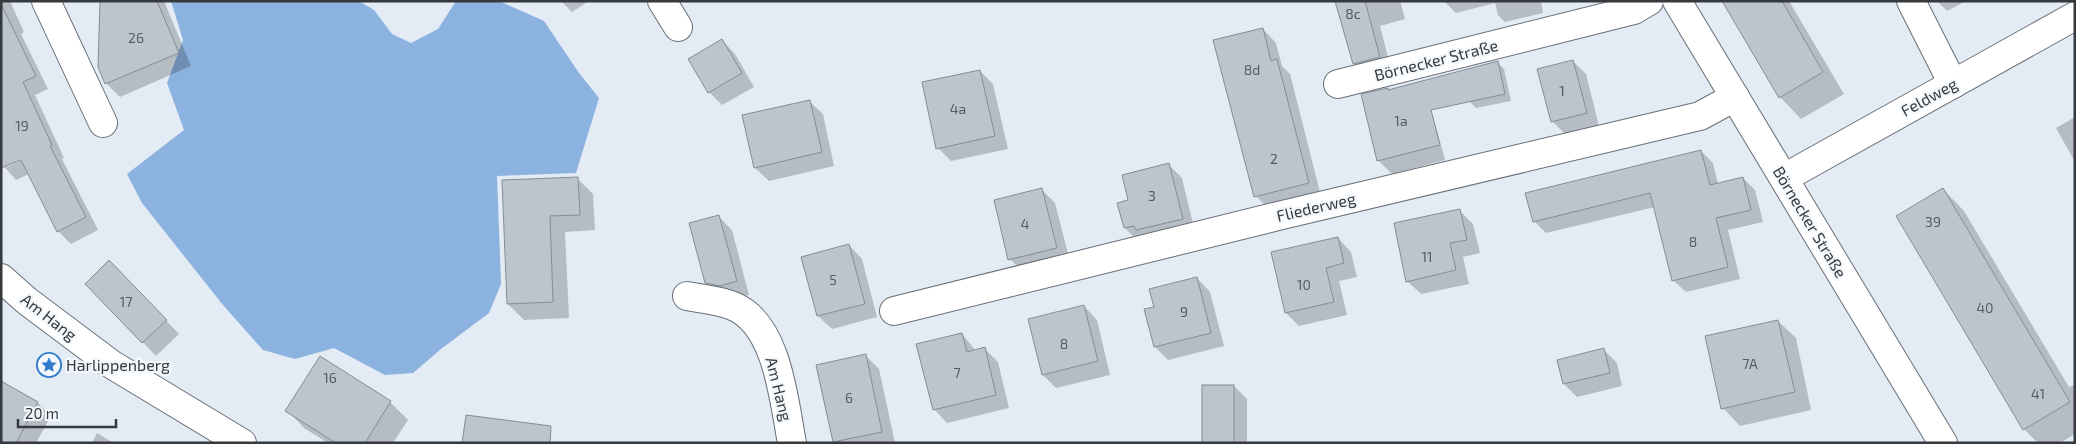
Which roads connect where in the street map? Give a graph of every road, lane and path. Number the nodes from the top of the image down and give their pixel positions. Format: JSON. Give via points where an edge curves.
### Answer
{"nodes":[{"id":1,"x":46,"y":1,"type":"edge"},
{"id":2,"x":662,"y":1,"type":"edge"},
{"id":3,"x":1649,"y":1,"type":"edge"},
{"id":4,"x":1677,"y":1,"type":"edge"},
{"id":5,"x":1911,"y":1,"type":"edge"},
{"id":6,"x":2075,"y":16,"type":"edge"},
{"id":7,"x":678,"y":27,"type":"dead end"},
{"id":8,"x":1338,"y":84,"type":"dead end"},
{"id":9,"x":1953,"y":84,"type":"junction"},
{"id":10,"x":1735,"y":97,"type":"junction"},
{"id":11,"x":103,"y":123,"type":"dead end"},
{"id":12,"x":1784,"y":178,"type":"junction"},
{"id":13,"x":1,"y":278,"type":"edge"},
{"id":14,"x":688,"y":296,"type":"dead end"},
{"id":15,"x":894,"y":311,"type":"dead end"},
{"id":16,"x":229,"y":439,"type":"edge"},
{"id":17,"x":792,"y":443,"type":"edge"},
{"id":18,"x":1943,"y":443,"type":"edge"}],
"edges":[{"from":1,"to":11,"type":"street"},
{"from":2,"to":7,"type":"street"},
{"from":3,"to":8,"type":"street","name":"Börnecker Straße","via":[[1634,10]]},
{"from":4,"to":10,"type":"street","name":"Börnecker Straße"},
{"from":5,"to":9,"type":"street"},
{"from":6,"to":9,"type":"street","name":"Feldweg"},
{"from":9,"to":12,"type":"street","name":"Feldweg"},
{"from":10,"to":12,"type":"street","name":"Börnecker Straße"},
{"from":10,"to":15,"type":"street","name":"Fliederweg","via":[[1700,116]]},
{"from":12,"to":18,"type":"street","name":"Börnecker Straße"},
{"from":13,"to":16,"type":"street","name":"Am Hang","via":[[111,364]]},
{"from":14,"to":17,"type":"street","name":"Am Hang","via":[[733,306],[753,320],[768,342],[779,376]]}]}
